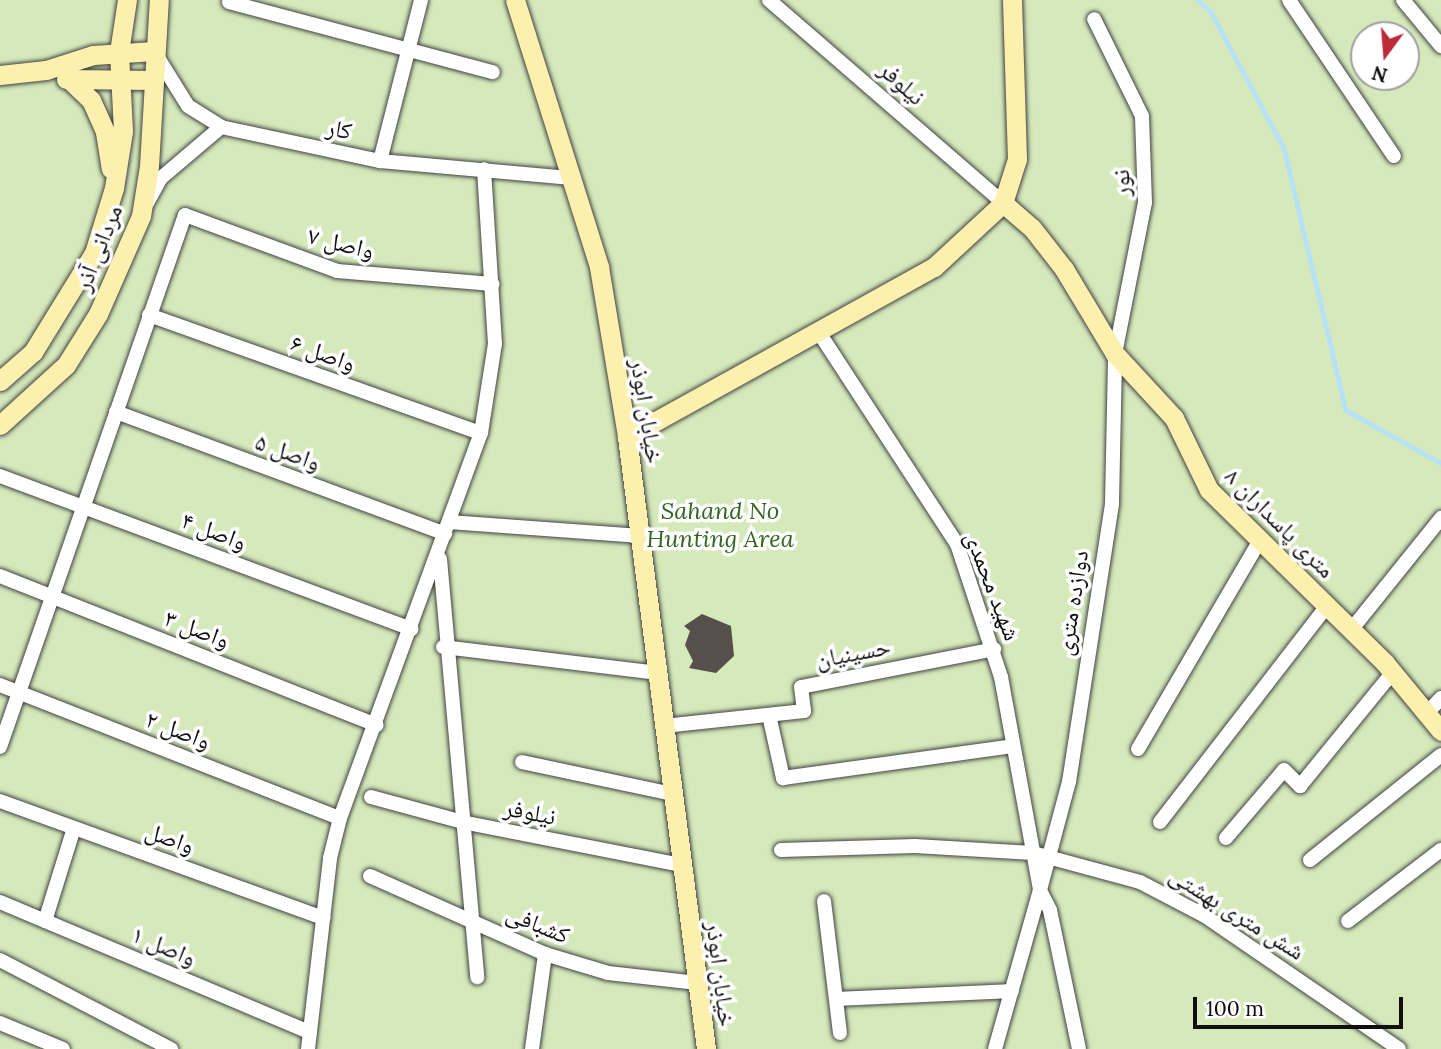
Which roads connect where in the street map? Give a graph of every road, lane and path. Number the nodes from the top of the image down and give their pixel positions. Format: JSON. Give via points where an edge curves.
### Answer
{"nodes":[{"id":1,"x":127,"y":0,"type":"edge"},
{"id":2,"x":159,"y":0,"type":"edge"},
{"id":3,"x":421,"y":0,"type":"edge"},
{"id":4,"x":515,"y":0,"type":"edge"},
{"id":5,"x":769,"y":0,"type":"edge"},
{"id":6,"x":1289,"y":0,"type":"edge"},
{"id":7,"x":1403,"y":0,"type":"edge"},
{"id":8,"x":229,"y":2,"type":"edge"},
{"id":9,"x":1012,"y":9,"type":"edge"},
{"id":10,"x":1094,"y":19,"type":"dead end"},
{"id":11,"x":1441,"y":46,"type":"edge"},
{"id":12,"x":154,"y":51,"type":"junction"},
{"id":13,"x":118,"y":52,"type":"junction"},
{"id":14,"x":407,"y":52,"type":"junction"},
{"id":15,"x":46,"y":70,"type":"junction"},
{"id":16,"x":493,"y":72,"type":"dead end"},
{"id":17,"x":0,"y":75,"type":"edge"},
{"id":18,"x":154,"y":80,"type":"junction"},
{"id":19,"x":71,"y":81,"type":"junction"},
{"id":20,"x":120,"y":81,"type":"junction"},
{"id":21,"x":221,"y":127,"type":"junction"},
{"id":22,"x":1394,"y":156,"type":"dead end"},
{"id":23,"x":380,"y":161,"type":"junction"},
{"id":24,"x":484,"y":169,"type":"junction"},
{"id":25,"x":569,"y":178,"type":"junction"},
{"id":26,"x":114,"y":188,"type":"junction"},
{"id":27,"x":1003,"y":203,"type":"junction"},
{"id":28,"x":141,"y":216,"type":"junction"},
{"id":29,"x":492,"y":284,"type":"junction"},
{"id":30,"x":149,"y":315,"type":"junction"},
{"id":31,"x":818,"y":331,"type":"junction"},
{"id":32,"x":1115,"y":354,"type":"junction"},
{"id":33,"x":0,"y":381,"type":"edge"},
{"id":34,"x":116,"y":412,"type":"junction"},
{"id":35,"x":0,"y":425,"type":"edge"},
{"id":36,"x":481,"y":433,"type":"junction"},
{"id":37,"x":627,"y":437,"type":"junction"},
{"id":38,"x":0,"y":476,"type":"edge"},
{"id":39,"x":83,"y":506,"type":"junction"},
{"id":40,"x":1441,"y":518,"type":"edge"},
{"id":41,"x":447,"y":528,"type":"junction"},
{"id":42,"x":640,"y":536,"type":"junction"},
{"id":43,"x":1260,"y":540,"type":"junction"},
{"id":44,"x":439,"y":550,"type":"junction"},
{"id":45,"x":0,"y":576,"type":"edge"},
{"id":46,"x":52,"y":597,"type":"junction"},
{"id":47,"x":1327,"y":606,"type":"junction"},
{"id":48,"x":411,"y":629,"type":"junction"},
{"id":49,"x":1351,"y":630,"type":"junction"},
{"id":50,"x":443,"y":647,"type":"junction"},
{"id":51,"x":994,"y":649,"type":"junction"},
{"id":52,"x":1393,"y":672,"type":"junction"},
{"id":53,"x":657,"y":673,"type":"junction"},
{"id":54,"x":0,"y":685,"type":"edge"},
{"id":55,"x":19,"y":692,"type":"junction"},
{"id":56,"x":1434,"y":705,"type":"edge"},
{"id":57,"x":769,"y":715,"type":"junction"},
{"id":58,"x":377,"y":724,"type":"junction"},
{"id":59,"x":664,"y":726,"type":"junction"},
{"id":60,"x":1441,"y":731,"type":"edge"},
{"id":61,"x":1013,"y":746,"type":"junction"},
{"id":62,"x":0,"y":747,"type":"edge"},
{"id":63,"x":1138,"y":749,"type":"dead end"},
{"id":64,"x":1441,"y":755,"type":"edge"},
{"id":65,"x":522,"y":762,"type":"dead end"},
{"id":66,"x":673,"y":794,"type":"junction"},
{"id":67,"x":371,"y":797,"type":"dead end"},
{"id":68,"x":0,"y":801,"type":"edge"},
{"id":69,"x":340,"y":818,"type":"junction"},
{"id":70,"x":1160,"y":822,"type":"dead end"},
{"id":71,"x":467,"y":823,"type":"junction"},
{"id":72,"x":74,"y":828,"type":"junction"},
{"id":73,"x":1226,"y":838,"type":"dead end"},
{"id":74,"x":781,"y":850,"type":"dead end"},
{"id":75,"x":1441,"y":850,"type":"edge"},
{"id":76,"x":1033,"y":853,"type":"junction"},
{"id":77,"x":1051,"y":857,"type":"junction"},
{"id":78,"x":1310,"y":860,"type":"dead end"},
{"id":79,"x":682,"y":865,"type":"junction"},
{"id":80,"x":370,"y":876,"type":"dead end"},
{"id":81,"x":1040,"y":890,"type":"junction"},
{"id":82,"x":824,"y":901,"type":"dead end"},
{"id":83,"x":0,"y":902,"type":"edge"},
{"id":84,"x":324,"y":918,"type":"junction"},
{"id":85,"x":45,"y":921,"type":"junction"},
{"id":86,"x":1348,"y":921,"type":"dead end"},
{"id":87,"x":475,"y":922,"type":"junction"},
{"id":88,"x":545,"y":954,"type":"junction"},
{"id":89,"x":0,"y":960,"type":"edge"},
{"id":90,"x":477,"y":977,"type":"dead end"},
{"id":91,"x":697,"y":983,"type":"junction"},
{"id":92,"x":1012,"y":991,"type":"junction"},
{"id":93,"x":837,"y":999,"type":"junction"},
{"id":94,"x":0,"y":1023,"type":"edge"},
{"id":95,"x":310,"y":1032,"type":"junction"},
{"id":96,"x":840,"y":1033,"type":"dead end"},
{"id":97,"x":63,"y":1049,"type":"edge"},
{"id":98,"x":171,"y":1049,"type":"edge"},
{"id":99,"x":308,"y":1049,"type":"edge"},
{"id":100,"x":532,"y":1049,"type":"edge"},
{"id":101,"x":706,"y":1049,"type":"edge"},
{"id":102,"x":995,"y":1049,"type":"edge"},
{"id":103,"x":1079,"y":1049,"type":"edge"},
{"id":104,"x":1399,"y":1049,"type":"edge"}],
"edges":[{"from":1,"to":13,"type":"main road","name":"مردانی آذر"},
{"from":2,"to":12,"type":"main road","name":"مردانی آذر"},
{"from":3,"to":14,"type":"street"},
{"from":4,"to":25,"type":"main road","name":"خیابان ابوذر"},
{"from":5,"to":27,"type":"street","name":"نیلوفر"},
{"from":6,"to":22,"type":"street"},
{"from":7,"to":11,"type":"street"},
{"from":8,"to":14,"type":"street"},
{"from":9,"to":27,"type":"main road","via":[[1017,159]]},
{"from":10,"to":32,"type":"street","name":"نور","via":[[1142,116],[1145,203]]},
{"from":12,"to":13,"type":"main road"},
{"from":12,"to":18,"type":"main road","name":"مردانی آذر"},
{"from":12,"to":21,"type":"street","via":[[188,106]]},
{"from":13,"to":15,"type":"main road"},
{"from":13,"to":20,"type":"main road","name":"مردانی آذر"},
{"from":14,"to":16,"type":"street"},
{"from":14,"to":23,"type":"street"},
{"from":15,"to":17,"type":"main road"},
{"from":15,"to":19,"type":"main road"},
{"from":18,"to":20,"type":"main road"},
{"from":18,"to":28,"type":"main road","name":"مردانی آذر"},
{"from":19,"to":20,"type":"main road"},
{"from":19,"to":26,"type":"main road","via":[[91,100],[105,132]]},
{"from":20,"to":26,"type":"main road","name":"مردانی آذر","via":[[123,131]]},
{"from":21,"to":23,"type":"street","name":"کار"},
{"from":21,"to":28,"type":"street","via":[[161,178]]},
{"from":23,"to":24,"type":"street","name":"کار"},
{"from":24,"to":25,"type":"street","name":"کار"},
{"from":24,"to":29,"type":"street"},
{"from":25,"to":37,"type":"main road","name":"خیابان ابوذر","via":[[599,267]]},
{"from":26,"to":33,"type":"main road","name":"مردانی آذر","via":[[94,253],[75,286],[33,352]]},
{"from":27,"to":31,"type":"main road","via":[[934,267]]},
{"from":27,"to":32,"type":"main road","name":"۸ متری پاسداران","via":[[1032,228],[1064,269]]},
{"from":28,"to":35,"type":"main road","name":"مردانی آذر","via":[[98,314],[66,365]]},
{"from":29,"to":30,"type":"street","name":"واصل ۷","via":[[337,271],[185,215]]},
{"from":29,"to":36,"type":"street","via":[[495,344]]},
{"from":30,"to":34,"type":"street"},
{"from":30,"to":36,"type":"street","name":"واصل ۶"},
{"from":31,"to":37,"type":"main road"},
{"from":31,"to":51,"type":"street","name":"شهید محمدی","via":[[957,544]]},
{"from":32,"to":43,"type":"main road","name":"۸ متری پاسداران","via":[[1174,418],[1209,490]]},
{"from":32,"to":77,"type":"street","name":"دوازده متری","via":[[1112,503],[1069,782]]},
{"from":34,"to":39,"type":"street"},
{"from":34,"to":41,"type":"street","name":"واصل ۵"},
{"from":36,"to":41,"type":"street"},
{"from":37,"to":42,"type":"main road","name":"خیابان ابوذر"},
{"from":38,"to":39,"type":"street","name":"واصل ۴"},
{"from":39,"to":46,"type":"street"},
{"from":39,"to":48,"type":"street","name":"واصل ۴"},
{"from":40,"to":49,"type":"street"},
{"from":41,"to":42,"type":"street","name":"واصل ۵"},
{"from":41,"to":44,"type":"street"},
{"from":42,"to":53,"type":"main road","name":"خیابان ابوذر"},
{"from":43,"to":47,"type":"main road","name":"۸ متری پاسداران"},
{"from":43,"to":63,"type":"street"},
{"from":44,"to":48,"type":"street"},
{"from":44,"to":50,"type":"street"},
{"from":45,"to":46,"type":"street","name":"واصل ۳"},
{"from":46,"to":55,"type":"street"},
{"from":46,"to":58,"type":"street","name":"واصل ۳"},
{"from":47,"to":49,"type":"main road","name":"۸ متری پاسداران"},
{"from":47,"to":70,"type":"street"},
{"from":48,"to":58,"type":"street"},
{"from":49,"to":52,"type":"main road","name":"۸ متری پاسداران"},
{"from":50,"to":53,"type":"street"},
{"from":50,"to":71,"type":"street"},
{"from":51,"to":57,"type":"street","name":"حسینیان","via":[[801,687],[804,711]]},
{"from":51,"to":61,"type":"street","name":"شهید محمدی"},
{"from":52,"to":56,"type":"main road","name":"۸ متری پاسداران"},
{"from":52,"to":73,"type":"street","via":[[1300,786],[1284,770]]},
{"from":53,"to":59,"type":"main road","name":"خیابان ابوذر"},
{"from":54,"to":55,"type":"street","name":"واصل ۲"},
{"from":55,"to":62,"type":"street"},
{"from":55,"to":69,"type":"street","name":"واصل ۲"},
{"from":56,"to":60,"type":"main road","name":"۸ متری پاسداران"},
{"from":57,"to":59,"type":"street","name":"حسینیان"},
{"from":57,"to":61,"type":"street","via":[[783,778]]},
{"from":58,"to":69,"type":"street"},
{"from":59,"to":66,"type":"main road","name":"خیابان ابوذر"},
{"from":61,"to":76,"type":"street","name":"شهید محمدی"},
{"from":64,"to":78,"type":"street"},
{"from":65,"to":66,"type":"street"},
{"from":66,"to":79,"type":"main road","name":"خیابان ابوذر"},
{"from":67,"to":71,"type":"street","name":"نیلوفر"},
{"from":68,"to":72,"type":"street","name":"واصل"},
{"from":69,"to":84,"type":"street"},
{"from":71,"to":79,"type":"street","name":"نیلوفر"},
{"from":71,"to":87,"type":"street"},
{"from":72,"to":84,"type":"street","name":"واصل"},
{"from":72,"to":85,"type":"street"},
{"from":74,"to":76,"type":"street","name":"شش متری بهشتی","via":[[915,846]]},
{"from":75,"to":86,"type":"street"},
{"from":76,"to":77,"type":"street","name":"شش متری بهشتی"},
{"from":76,"to":81,"type":"street","name":"شهید محمدی"},
{"from":77,"to":81,"type":"street","name":"دوازده متری"},
{"from":77,"to":104,"type":"street","name":"شش متری بهشتی","via":[[1140,882],[1205,916]]},
{"from":79,"to":91,"type":"main road","name":"خیابان ابوذر"},
{"from":80,"to":87,"type":"street","name":"کشبافی"},
{"from":81,"to":92,"type":"street","name":"دوازده متری"},
{"from":81,"to":103,"type":"street","name":"شهید محمدی","via":[[1049,909]]},
{"from":82,"to":93,"type":"street"},
{"from":83,"to":85,"type":"street","name":"واصل ۱"},
{"from":84,"to":95,"type":"street"},
{"from":85,"to":95,"type":"street","name":"واصل ۱"},
{"from":87,"to":88,"type":"street","name":"کشبافی"},
{"from":87,"to":90,"type":"street"},
{"from":88,"to":91,"type":"street","name":"کشبافی","via":[[608,973]]},
{"from":88,"to":100,"type":"street"},
{"from":89,"to":98,"type":"street"},
{"from":91,"to":101,"type":"main road","name":"خیابان ابوذر"},
{"from":92,"to":93,"type":"street"},
{"from":92,"to":102,"type":"street","name":"دوازده متری"},
{"from":93,"to":96,"type":"street"},
{"from":94,"to":97,"type":"street"},
{"from":95,"to":99,"type":"street"}]}
